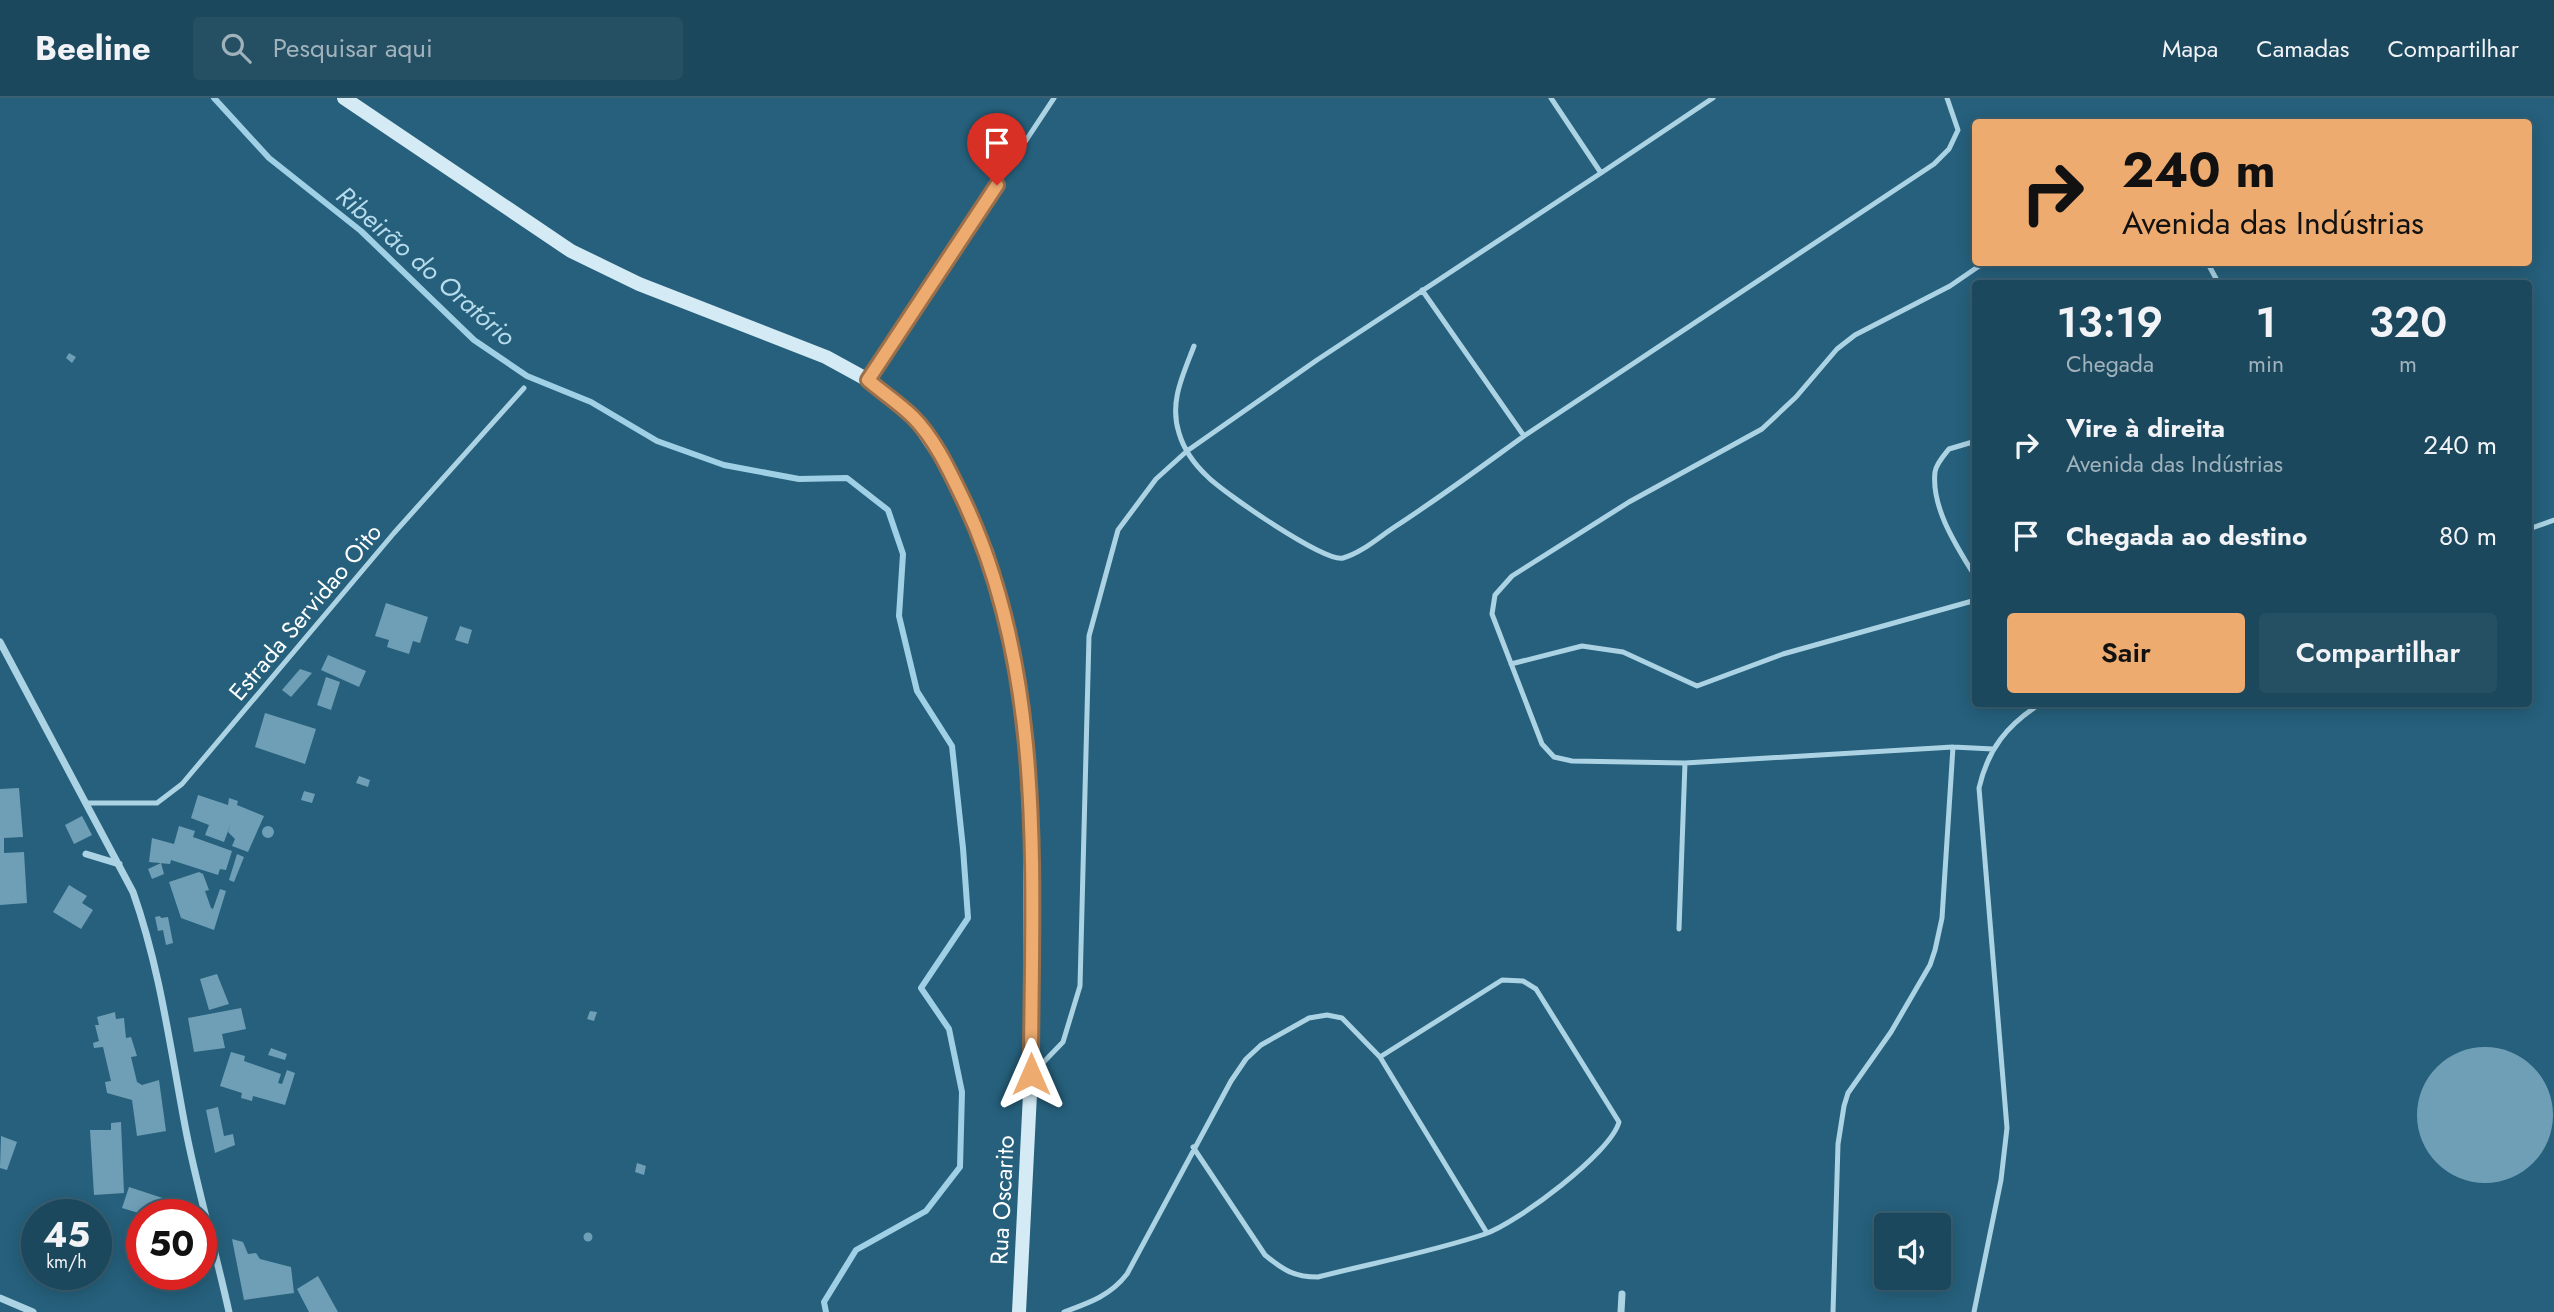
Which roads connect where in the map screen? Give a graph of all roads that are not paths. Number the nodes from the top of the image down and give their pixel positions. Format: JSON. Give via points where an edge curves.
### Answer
{"nodes":[{"id":1,"x":344,"y":98,"type":"edge"},
{"id":2,"x":1054,"y":98,"type":"edge"},
{"id":3,"x":1551,"y":98,"type":"edge"},
{"id":4,"x":1713,"y":98,"type":"edge"},
{"id":5,"x":1947,"y":98,"type":"edge"},
{"id":6,"x":1601,"y":173,"type":"junction"},
{"id":7,"x":1979,"y":266,"type":"edge"},
{"id":8,"x":1422,"y":290,"type":"junction"},
{"id":9,"x":1194,"y":346,"type":"dead end"},
{"id":10,"x":868,"y":380,"type":"junction"},
{"id":11,"x":524,"y":388,"type":"dead end"},
{"id":12,"x":1524,"y":436,"type":"junction"},
{"id":13,"x":1972,"y":442,"type":"edge"},
{"id":14,"x":1187,"y":451,"type":"junction"},
{"id":15,"x":2554,"y":520,"type":"edge"},
{"id":16,"x":2532,"y":528,"type":"edge"},
{"id":17,"x":1972,"y":571,"type":"edge"},
{"id":18,"x":1972,"y":601,"type":"edge"},
{"id":19,"x":0,"y":642,"type":"edge"},
{"id":20,"x":1511,"y":664,"type":"junction"},
{"id":21,"x":2036,"y":707,"type":"edge"},
{"id":22,"x":1952,"y":747,"type":"junction"},
{"id":23,"x":1993,"y":749,"type":"junction"},
{"id":24,"x":1685,"y":763,"type":"junction"},
{"id":25,"x":87,"y":803,"type":"junction"},
{"id":26,"x":86,"y":855,"type":"dead end"},
{"id":27,"x":119,"y":864,"type":"junction"},
{"id":28,"x":1679,"y":929,"type":"dead end"},
{"id":29,"x":1380,"y":1057,"type":"junction"},
{"id":30,"x":1031,"y":1074,"type":"junction"},
{"id":31,"x":1193,"y":1147,"type":"junction"},
{"id":32,"x":1487,"y":1233,"type":"junction"},
{"id":33,"x":1622,"y":1294,"type":"dead end"},
{"id":34,"x":0,"y":1298,"type":"edge"},
{"id":35,"x":33,"y":1312,"type":"edge"},
{"id":36,"x":229,"y":1312,"type":"edge"},
{"id":37,"x":1018,"y":1312,"type":"edge"},
{"id":38,"x":1063,"y":1312,"type":"edge"},
{"id":39,"x":1620,"y":1312,"type":"edge"},
{"id":40,"x":1833,"y":1312,"type":"edge"},
{"id":41,"x":1975,"y":1312,"type":"edge"}],
"edges":[{"from":1,"to":10,"type":"main road","name":"Rua Oscarito","via":[[571,251],[639,284],[825,357]]},
{"from":2,"to":10,"type":"lane"},
{"from":3,"to":6,"type":"lane"},
{"from":4,"to":6,"type":"lane"},
{"from":5,"to":12,"type":"lane","via":[[1958,130],[1949,149],[1934,164]]},
{"from":6,"to":8,"type":"lane"},
{"from":7,"to":20,"type":"lane","via":[[1855,335],[1762,429],[1618,508],[1512,576],[1491,607]]},
{"from":8,"to":12,"type":"lane"},
{"from":8,"to":14,"type":"lane"},
{"from":9,"to":14,"type":"lane","via":[[1174,406]]},
{"from":10,"to":30,"type":"main road","name":"Rua Oscarito","via":[[915,419],[946,465],[987,552],[1007,622],[1024,720],[1030,829]]},
{"from":11,"to":25,"type":"lane","name":"Estrada Servidao Oito","via":[[394,533],[182,785],[157,803]]},
{"from":12,"to":14,"type":"lane","via":[[1424,508],[1340,559],[1305,545],[1210,480]]},
{"from":13,"to":17,"type":"lane","via":[[1949,449],[1935,469],[1936,489],[1951,537]]},
{"from":14,"to":30,"type":"lane","via":[[1156,479],[1118,530],[1089,636],[1080,986],[1063,1042]]},
{"from":15,"to":16,"type":"lane"},
{"from":18,"to":20,"type":"lane","via":[[1783,654],[1697,686],[1623,652],[1582,646]]},
{"from":19,"to":25,"type":"street"},
{"from":20,"to":24,"type":"lane","via":[[1542,744],[1554,757]]},
{"from":21,"to":23,"type":"lane","via":[[2005,731]]},
{"from":22,"to":23,"type":"lane"},
{"from":22,"to":24,"type":"lane"},
{"from":22,"to":40,"type":"lane","via":[[1942,918],[1935,950],[1844,1106],[1838,1144]]},
{"from":23,"to":41,"type":"lane","via":[[1979,788],[2007,1128]]},
{"from":24,"to":28,"type":"lane"},
{"from":25,"to":27,"type":"street"},
{"from":26,"to":27,"type":"street"},
{"from":27,"to":36,"type":"street","via":[[149,941],[187,1138]]},
{"from":29,"to":31,"type":"lane","via":[[1342,1017],[1308,1018],[1246,1059]]},
{"from":29,"to":32,"type":"lane"},
{"from":29,"to":32,"type":"lane","via":[[1502,980],[1512,979],[1535,989],[1616,1113],[1619,1122],[1608,1145],[1578,1172]]},
{"from":30,"to":37,"type":"main road","name":"Rua Oscarito"},
{"from":31,"to":32,"type":"lane","via":[[1265,1255],[1298,1277],[1318,1277]]},
{"from":31,"to":38,"type":"lane","via":[[1117,1287]]},
{"from":33,"to":39,"type":"street"},
{"from":34,"to":35,"type":"street"}]}
